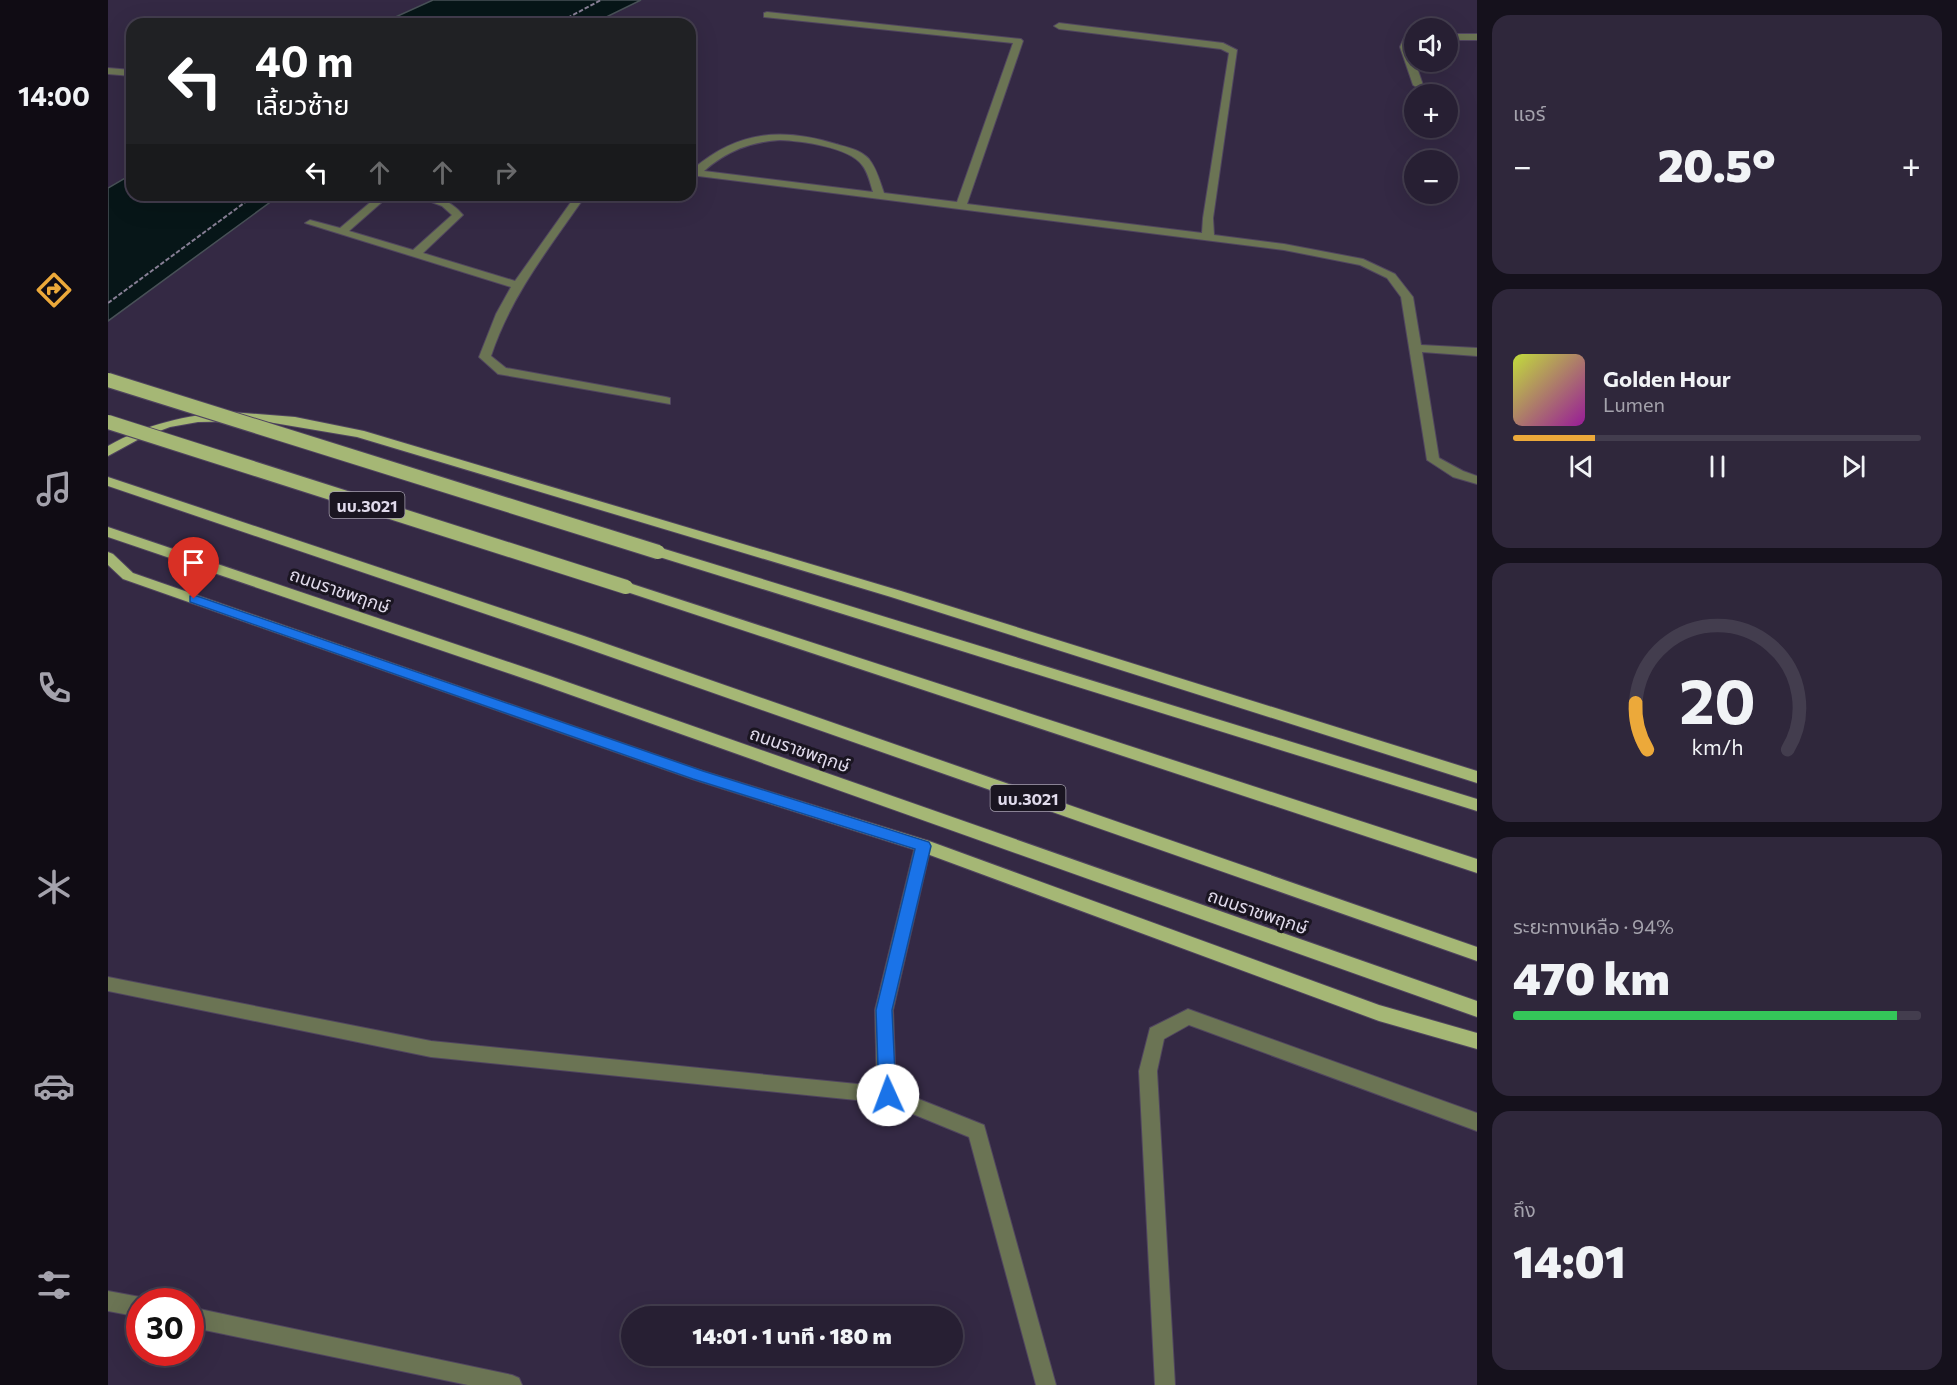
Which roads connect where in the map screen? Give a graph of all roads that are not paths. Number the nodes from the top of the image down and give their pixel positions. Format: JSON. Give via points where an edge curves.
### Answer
{"nodes":[{"id":1,"x":766,"y":15,"type":"dead end"},
{"id":2,"x":1059,"y":26,"type":"dead end"},
{"id":3,"x":1458,"y":37,"type":"edge"},
{"id":4,"x":1477,"y":38,"type":"edge"},
{"id":5,"x":108,"y":71,"type":"edge"},
{"id":6,"x":126,"y":72,"type":"edge"},
{"id":7,"x":696,"y":170,"type":"edge"},
{"id":8,"x":696,"y":172,"type":"edge"},
{"id":9,"x":879,"y":195,"type":"junction"},
{"id":10,"x":378,"y":201,"type":"edge"},
{"id":11,"x":436,"y":201,"type":"edge"},
{"id":12,"x":577,"y":201,"type":"edge"},
{"id":13,"x":961,"y":207,"type":"junction"},
{"id":14,"x":310,"y":223,"type":"dead end"},
{"id":15,"x":343,"y":231,"type":"junction"},
{"id":16,"x":1208,"y":238,"type":"junction"},
{"id":17,"x":414,"y":255,"type":"junction"},
{"id":18,"x":518,"y":285,"type":"junction"},
{"id":19,"x":1414,"y":348,"type":"junction"},
{"id":20,"x":1477,"y":352,"type":"edge"},
{"id":21,"x":108,"y":380,"type":"edge"},
{"id":22,"x":666,"y":401,"type":"dead end"},
{"id":23,"x":108,"y":422,"type":"edge"},
{"id":24,"x":108,"y":452,"type":"edge"},
{"id":25,"x":1477,"y":480,"type":"edge"},
{"id":26,"x":108,"y":481,"type":"edge"},
{"id":27,"x":108,"y":532,"type":"edge"},
{"id":28,"x":108,"y":557,"type":"edge"},
{"id":29,"x":1477,"y":777,"type":"edge"},
{"id":30,"x":1477,"y":805,"type":"edge"},
{"id":31,"x":923,"y":846,"type":"junction"},
{"id":32,"x":1477,"y":866,"type":"edge"},
{"id":33,"x":1477,"y":954,"type":"edge"},
{"id":34,"x":108,"y":984,"type":"edge"},
{"id":35,"x":1477,"y":1009,"type":"edge"},
{"id":36,"x":1477,"y":1041,"type":"edge"},
{"id":37,"x":888,"y":1095,"type":"junction"},
{"id":38,"x":1477,"y":1122,"type":"edge"},
{"id":39,"x":108,"y":1301,"type":"edge"},
{"id":40,"x":126,"y":1304,"type":"edge"},
{"id":41,"x":204,"y":1320,"type":"edge"},
{"id":42,"x":512,"y":1385,"type":"edge"},
{"id":43,"x":1046,"y":1385,"type":"edge"},
{"id":44,"x":1165,"y":1385,"type":"edge"}],
"edges":[{"from":1,"to":13,"type":"street","via":[[1018,41]]},
{"from":2,"to":16,"type":"street","via":[[1223,46],[1234,52]]},
{"from":3,"to":4,"type":"street"},
{"from":5,"to":6,"type":"street"},
{"from":7,"to":9,"type":"street","via":[[742,142],[792,136],[826,143],[864,159]]},
{"from":8,"to":9,"type":"street"},
{"from":9,"to":13,"type":"street"},
{"from":10,"to":15,"type":"street"},
{"from":11,"to":17,"type":"street","via":[[458,215]]},
{"from":12,"to":18,"type":"street"},
{"from":13,"to":16,"type":"street"},
{"from":14,"to":15,"type":"street"},
{"from":15,"to":17,"type":"street"},
{"from":16,"to":19,"type":"street","via":[[1363,262],[1392,276],[1407,297]]},
{"from":17,"to":18,"type":"street"},
{"from":18,"to":22,"type":"street","via":[[484,357],[502,371]]},
{"from":19,"to":20,"type":"street"},
{"from":19,"to":25,"type":"street","via":[[1433,460]]},
{"from":21,"to":30,"type":"main road","number":"นบ.3021","bridge":true},
{"from":23,"to":32,"type":"main road","number":"นบ.3021","bridge":true},
{"from":24,"to":29,"type":"main road","via":[[159,425],[231,415],[313,424],[359,434],[896,594]]},
{"from":26,"to":33,"type":"main road","name":"ถนนราชพฤกษ์","number":"นบ.3021","via":[[579,640]]},
{"from":27,"to":35,"type":"main road","name":"ถนนราชพฤกษ์","number":"นบ.3021","via":[[545,680]]},
{"from":28,"to":31,"type":"main road","via":[[128,576],[698,775]]},
{"from":31,"to":36,"type":"main road","via":[[1379,1013]]},
{"from":31,"to":37,"type":"street","via":[[884,1010]]},
{"from":34,"to":37,"type":"street","via":[[430,1049]]},
{"from":37,"to":43,"type":"street","via":[[977,1131]]},
{"from":38,"to":44,"type":"street","via":[[1188,1017],[1156,1034],[1148,1071]]},
{"from":39,"to":40,"type":"street"},
{"from":41,"to":42,"type":"street"}]}
